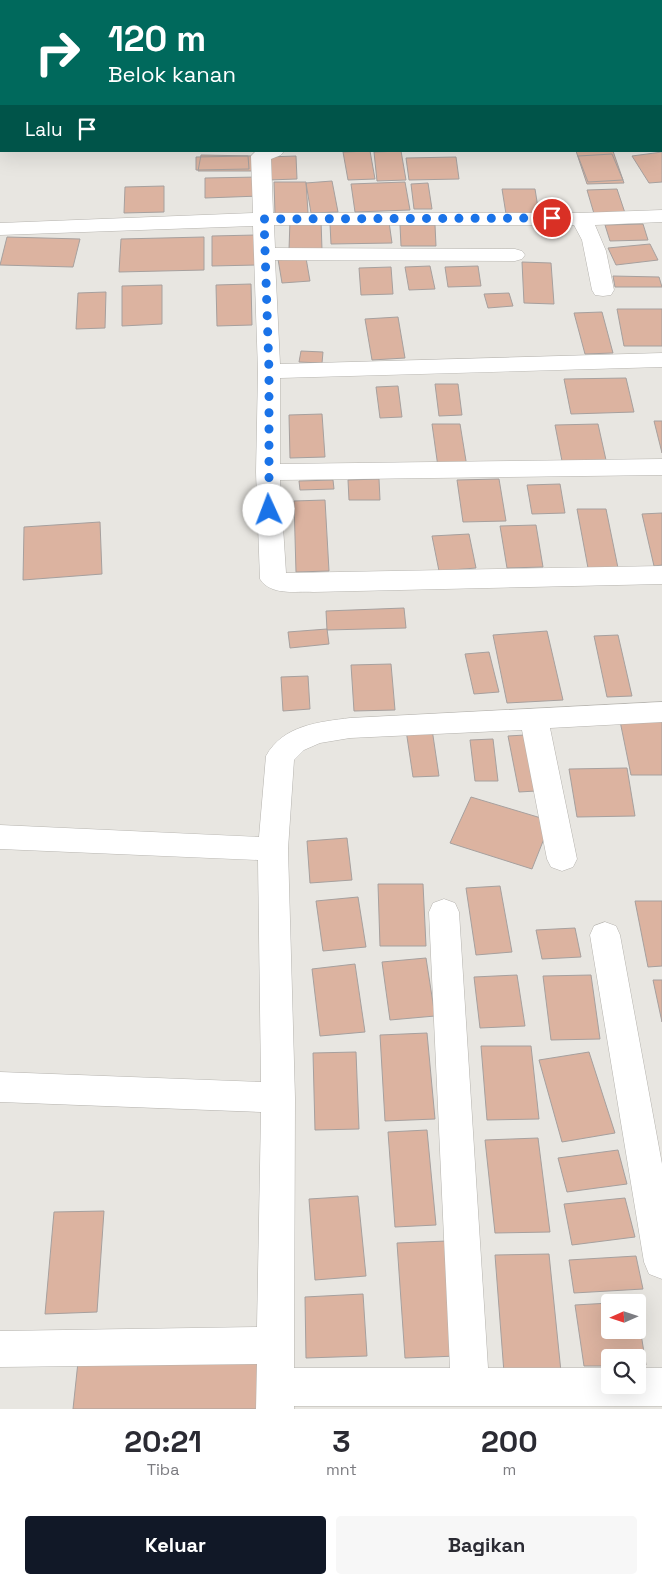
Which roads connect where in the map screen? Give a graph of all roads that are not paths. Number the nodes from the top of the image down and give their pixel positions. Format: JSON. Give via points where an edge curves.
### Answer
{"nodes":[{"id":1,"x":271,"y":152,"type":"edge"},
{"id":2,"x":662,"y":216,"type":"edge"},
{"id":3,"x":264,"y":219,"type":"junction"},
{"id":4,"x":579,"y":219,"type":"junction"},
{"id":5,"x":0,"y":229,"type":"edge"},
{"id":6,"x":264,"y":254,"type":"junction"},
{"id":7,"x":516,"y":255,"type":"dead end"},
{"id":8,"x":603,"y":290,"type":"dead end"},
{"id":9,"x":662,"y":360,"type":"edge"},
{"id":10,"x":269,"y":371,"type":"junction"},
{"id":11,"x":662,"y":466,"type":"edge"},
{"id":12,"x":268,"y":472,"type":"junction"},
{"id":13,"x":662,"y":575,"type":"edge"},
{"id":14,"x":662,"y":712,"type":"edge"},
{"id":15,"x":534,"y":719,"type":"junction"},
{"id":16,"x":0,"y":837,"type":"edge"},
{"id":17,"x":273,"y":849,"type":"junction"},
{"id":18,"x":562,"y":859,"type":"dead end"},
{"id":19,"x":444,"y":912,"type":"dead end"},
{"id":20,"x":605,"y":935,"type":"dead end"},
{"id":21,"x":0,"y":1087,"type":"edge"},
{"id":22,"x":278,"y":1098,"type":"junction"},
{"id":23,"x":662,"y":1262,"type":"edge"},
{"id":24,"x":274,"y":1345,"type":"junction"},
{"id":25,"x":0,"y":1349,"type":"edge"},
{"id":26,"x":470,"y":1386,"type":"junction"},
{"id":27,"x":662,"y":1387,"type":"edge"},
{"id":28,"x":275,"y":1398,"type":"edge"}],
"edges":[{"from":1,"to":3,"type":"street","via":[[261,156]]},
{"from":2,"to":4,"type":"street"},
{"from":3,"to":4,"type":"street"},
{"from":3,"to":5,"type":"street"},
{"from":3,"to":6,"type":"street"},
{"from":4,"to":8,"type":"street","via":[[590,234]]},
{"from":6,"to":7,"type":"street"},
{"from":6,"to":10,"type":"street"},
{"from":9,"to":10,"type":"street"},
{"from":10,"to":12,"type":"street"},
{"from":11,"to":12,"type":"street"},
{"from":12,"to":13,"type":"street","via":[[273,579],[276,582]]},
{"from":14,"to":15,"type":"street"},
{"from":15,"to":17,"type":"street","via":[[350,728],[316,733],[294,742],[280,756]]},
{"from":15,"to":18,"type":"street"},
{"from":16,"to":17,"type":"street"},
{"from":17,"to":22,"type":"street"},
{"from":19,"to":26,"type":"street"},
{"from":20,"to":23,"type":"street"},
{"from":21,"to":22,"type":"street"},
{"from":22,"to":24,"type":"street"},
{"from":24,"to":25,"type":"street"},
{"from":24,"to":28,"type":"street"},
{"from":26,"to":27,"type":"street"},
{"from":26,"to":28,"type":"street"}]}
